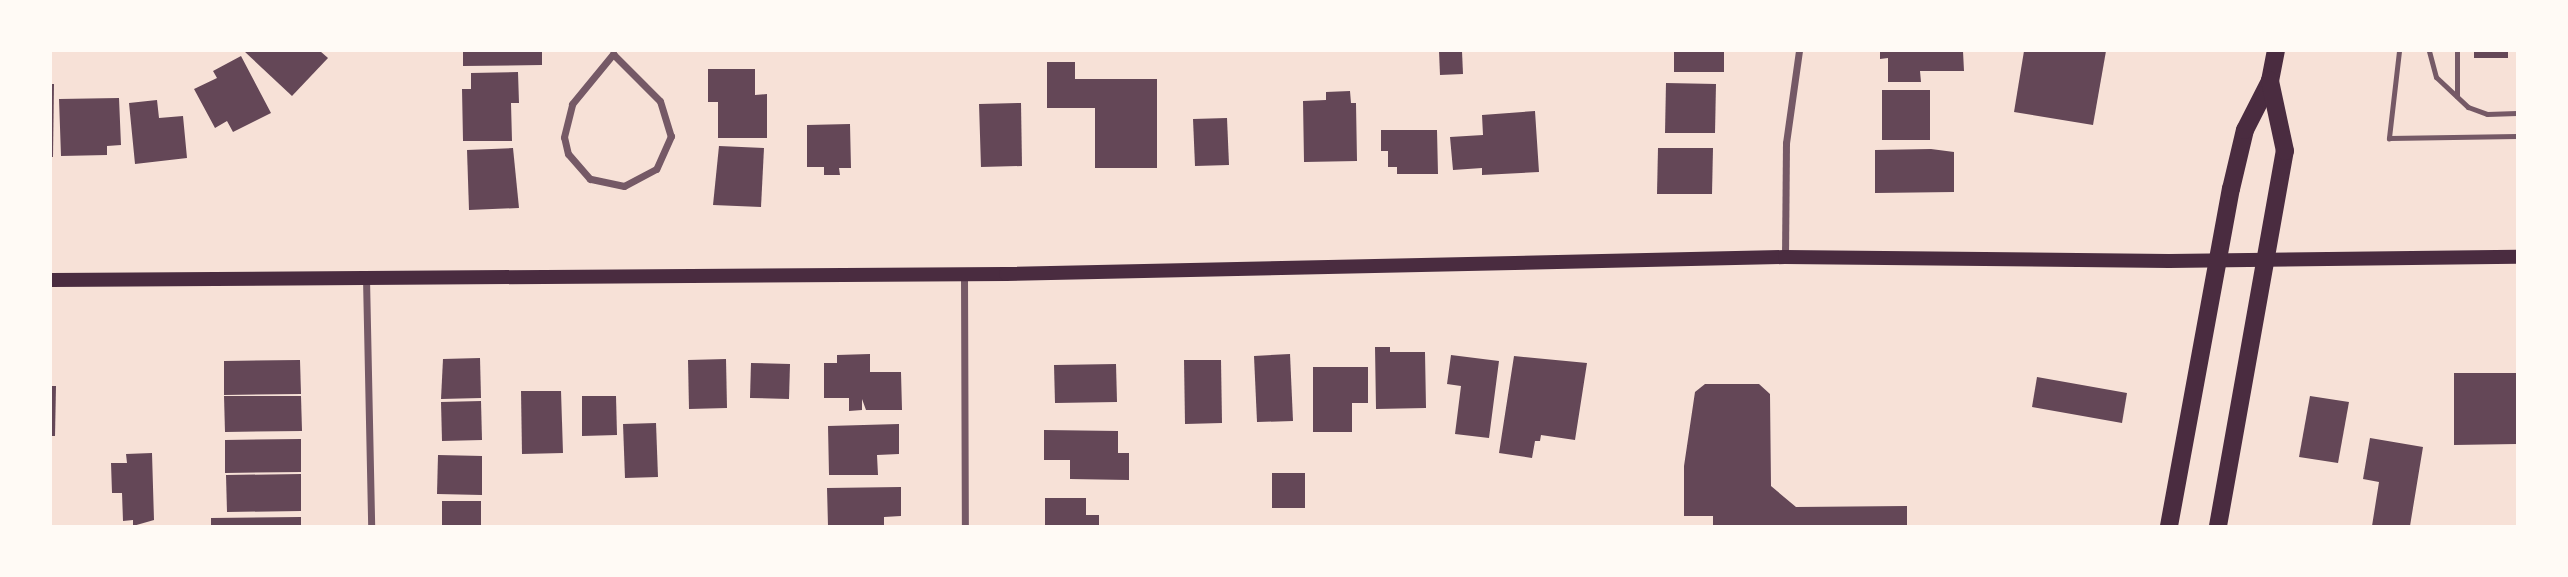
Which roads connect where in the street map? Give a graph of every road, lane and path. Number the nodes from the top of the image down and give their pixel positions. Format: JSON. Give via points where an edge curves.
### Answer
{"nodes":[{"id":1,"x":1799,"y":51,"type":"edge"},
{"id":2,"x":2276,"y":51,"type":"edge"},
{"id":3,"x":2399,"y":51,"type":"edge"},
{"id":4,"x":2429,"y":51,"type":"edge"},
{"id":5,"x":2457,"y":51,"type":"edge"},
{"id":6,"x":613,"y":52,"type":"edge"},
{"id":7,"x":2270,"y":81,"type":"junction"},
{"id":8,"x":2457,"y":96,"type":"junction"},
{"id":9,"x":2517,"y":113,"type":"edge"},
{"id":10,"x":2517,"y":136,"type":"edge"},
{"id":11,"x":1785,"y":257,"type":"junction"},
{"id":12,"x":2517,"y":257,"type":"edge"},
{"id":13,"x":2269,"y":258,"type":"junction"},
{"id":14,"x":2218,"y":259,"type":"junction"},
{"id":15,"x":964,"y":274,"type":"junction"},
{"id":16,"x":366,"y":277,"type":"junction"},
{"id":17,"x":51,"y":280,"type":"edge"},
{"id":18,"x":371,"y":526,"type":"edge"},
{"id":19,"x":965,"y":526,"type":"edge"},
{"id":20,"x":2169,"y":526,"type":"edge"},
{"id":21,"x":2218,"y":526,"type":"edge"}],
"edges":[{"from":1,"to":11,"type":"street","via":[[1786,144]]},
{"from":2,"to":7,"type":"main road"},
{"from":3,"to":10,"type":"lane","via":[[2389,138]]},
{"from":4,"to":8,"type":"lane","via":[[2436,77]]},
{"from":5,"to":8,"type":"lane"},
{"from":6,"to":6,"type":"street","via":[[572,104],[564,137],[572,161],[590,179],[624,186],[656,169],[671,136],[660,101]]},
{"from":7,"to":13,"type":"main road","via":[[2285,150]]},
{"from":7,"to":14,"type":"main road","via":[[2245,130]]},
{"from":8,"to":9,"type":"lane","via":[[2487,114]]},
{"from":11,"to":14,"type":"main road"},
{"from":11,"to":15,"type":"main road"},
{"from":12,"to":13,"type":"main road"},
{"from":13,"to":14,"type":"main road"},
{"from":13,"to":21,"type":"main road"},
{"from":14,"to":20,"type":"main road"},
{"from":15,"to":16,"type":"main road"},
{"from":15,"to":19,"type":"street"},
{"from":16,"to":17,"type":"main road"},
{"from":16,"to":18,"type":"street"}]}
